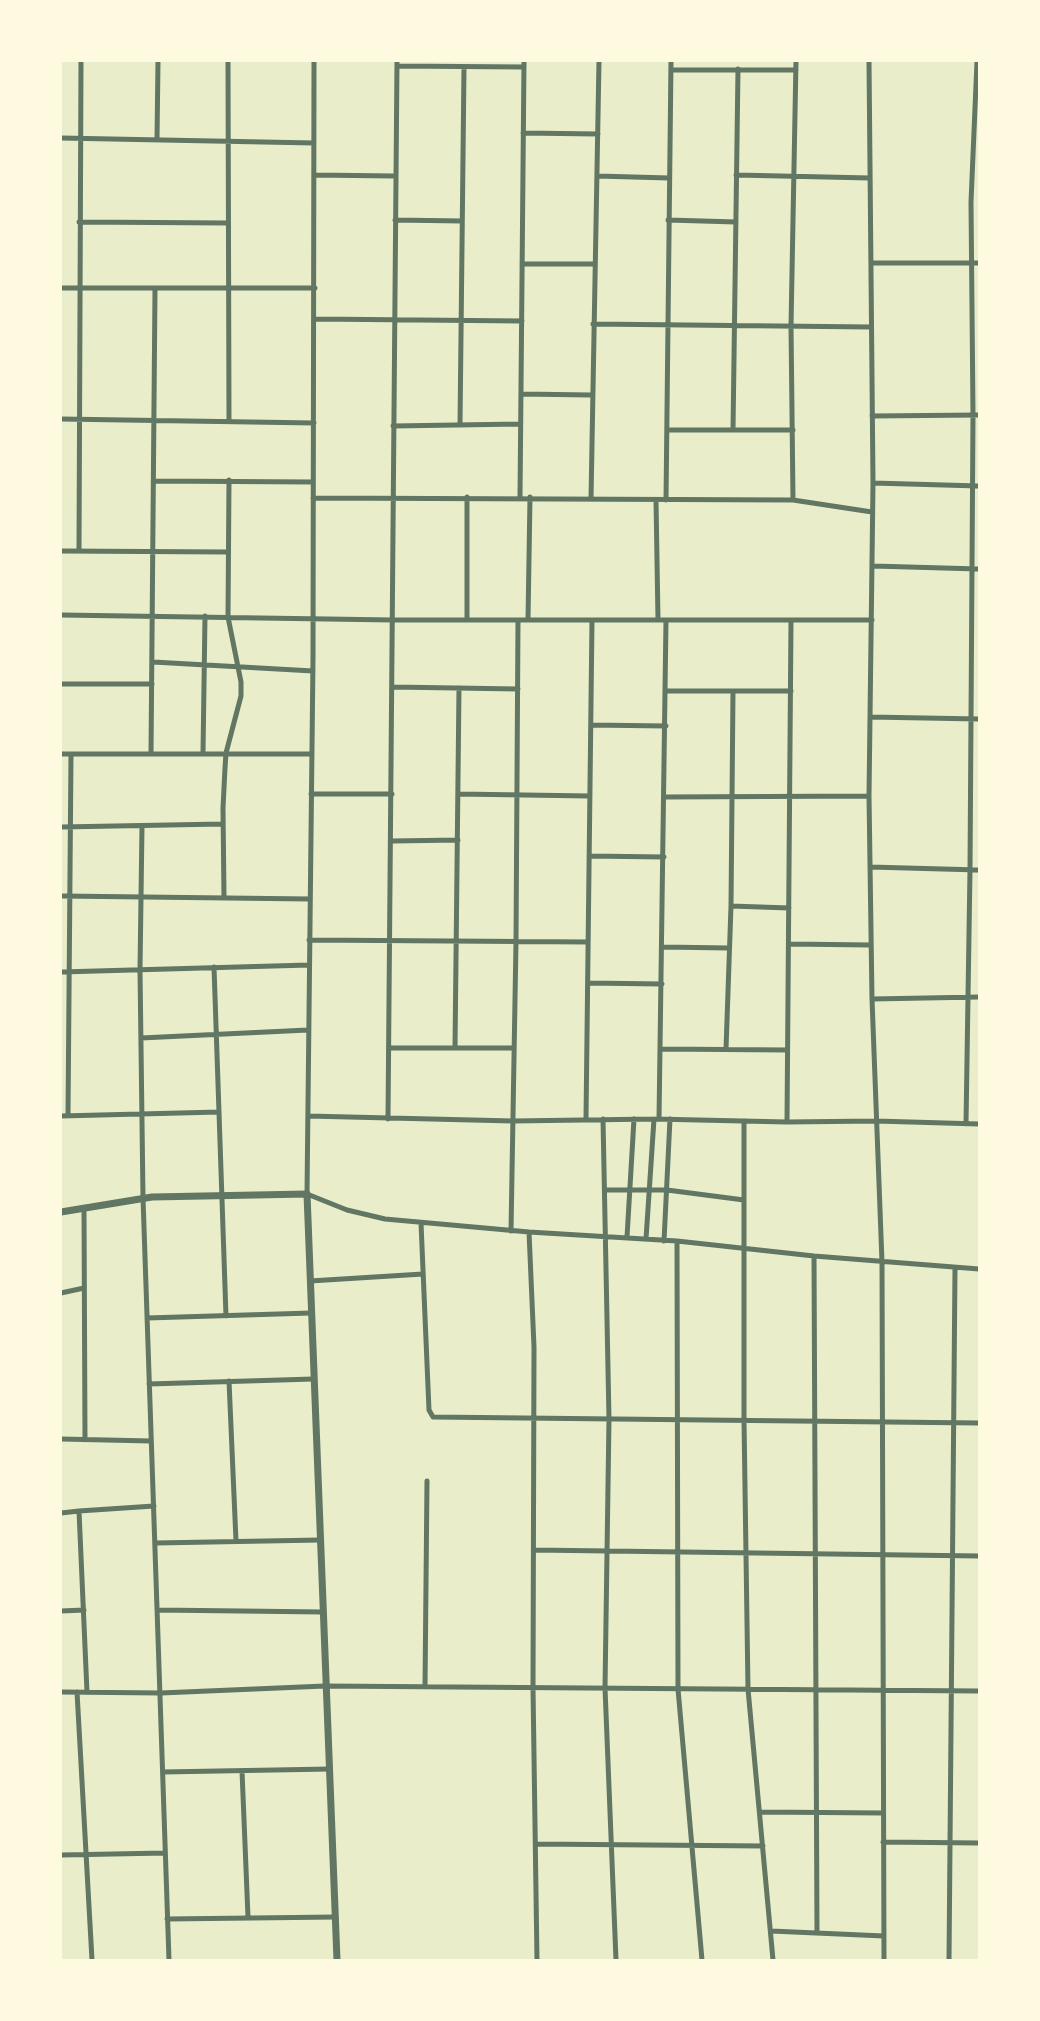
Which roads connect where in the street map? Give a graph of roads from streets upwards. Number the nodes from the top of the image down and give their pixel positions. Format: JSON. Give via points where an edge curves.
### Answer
{"nodes":[{"id":1,"x":81,"y":61,"type":"edge"},
{"id":2,"x":158,"y":61,"type":"edge"},
{"id":3,"x":228,"y":61,"type":"edge"},
{"id":4,"x":314,"y":61,"type":"edge"},
{"id":5,"x":599,"y":61,"type":"edge"},
{"id":6,"x":671,"y":61,"type":"edge"},
{"id":7,"x":796,"y":61,"type":"edge"},
{"id":8,"x":869,"y":61,"type":"edge"},
{"id":9,"x":977,"y":61,"type":"edge"},
{"id":10,"x":397,"y":64,"type":"edge"},
{"id":11,"x":524,"y":64,"type":"edge"},
{"id":12,"x":464,"y":68,"type":"junction"},
{"id":13,"x":671,"y":70,"type":"junction"},
{"id":14,"x":738,"y":70,"type":"junction"},
{"id":15,"x":796,"y":70,"type":"junction"},
{"id":16,"x":523,"y":133,"type":"junction"},
{"id":17,"x":598,"y":134,"type":"junction"},
{"id":18,"x":61,"y":138,"type":"edge"},
{"id":19,"x":79,"y":139,"type":"junction"},
{"id":20,"x":157,"y":140,"type":"junction"},
{"id":21,"x":228,"y":141,"type":"junction"},
{"id":22,"x":314,"y":142,"type":"junction"},
{"id":23,"x":314,"y":175,"type":"junction"},
{"id":24,"x":394,"y":176,"type":"junction"},
{"id":25,"x":597,"y":176,"type":"junction"},
{"id":26,"x":736,"y":176,"type":"junction"},
{"id":27,"x":795,"y":176,"type":"junction"},
{"id":28,"x":669,"y":178,"type":"junction"},
{"id":29,"x":870,"y":178,"type":"junction"},
{"id":30,"x":395,"y":220,"type":"junction"},
{"id":31,"x":668,"y":220,"type":"junction"},
{"id":32,"x":462,"y":221,"type":"junction"},
{"id":33,"x":79,"y":222,"type":"junction"},
{"id":34,"x":736,"y":222,"type":"junction"},
{"id":35,"x":228,"y":223,"type":"junction"},
{"id":36,"x":871,"y":263,"type":"junction"},
{"id":37,"x":972,"y":263,"type":"junction"},
{"id":38,"x":979,"y":263,"type":"edge"},
{"id":39,"x":522,"y":264,"type":"junction"},
{"id":40,"x":594,"y":264,"type":"junction"},
{"id":41,"x":61,"y":288,"type":"edge"},
{"id":42,"x":314,"y":288,"type":"junction"},
{"id":43,"x":79,"y":289,"type":"junction"},
{"id":44,"x":155,"y":289,"type":"junction"},
{"id":45,"x":228,"y":289,"type":"junction"},
{"id":46,"x":315,"y":319,"type":"junction"},
{"id":47,"x":394,"y":320,"type":"junction"},
{"id":48,"x":461,"y":321,"type":"junction"},
{"id":49,"x":522,"y":322,"type":"junction"},
{"id":50,"x":667,"y":323,"type":"junction"},
{"id":51,"x":593,"y":324,"type":"junction"},
{"id":52,"x":733,"y":325,"type":"junction"},
{"id":53,"x":791,"y":326,"type":"junction"},
{"id":54,"x":871,"y":326,"type":"junction"},
{"id":55,"x":520,"y":394,"type":"junction"},
{"id":56,"x":591,"y":395,"type":"junction"},
{"id":57,"x":976,"y":415,"type":"edge"},
{"id":58,"x":872,"y":416,"type":"junction"},
{"id":59,"x":61,"y":419,"type":"edge"},
{"id":60,"x":78,"y":419,"type":"junction"},
{"id":61,"x":154,"y":420,"type":"junction"},
{"id":62,"x":229,"y":421,"type":"junction"},
{"id":63,"x":314,"y":423,"type":"junction"},
{"id":64,"x":520,"y":424,"type":"junction"},
{"id":65,"x":460,"y":425,"type":"junction"},
{"id":66,"x":393,"y":426,"type":"junction"},
{"id":67,"x":667,"y":430,"type":"junction"},
{"id":68,"x":733,"y":430,"type":"junction"},
{"id":69,"x":792,"y":430,"type":"junction"},
{"id":70,"x":229,"y":480,"type":"junction"},
{"id":71,"x":154,"y":482,"type":"junction"},
{"id":72,"x":313,"y":482,"type":"junction"},
{"id":73,"x":873,"y":483,"type":"junction"},
{"id":74,"x":972,"y":486,"type":"junction"},
{"id":75,"x":979,"y":486,"type":"edge"},
{"id":76,"x":393,"y":497,"type":"junction"},
{"id":77,"x":467,"y":497,"type":"junction"},
{"id":78,"x":520,"y":497,"type":"junction"},
{"id":79,"x":530,"y":497,"type":"junction"},
{"id":80,"x":313,"y":498,"type":"junction"},
{"id":81,"x":591,"y":499,"type":"junction"},
{"id":82,"x":656,"y":500,"type":"junction"},
{"id":83,"x":666,"y":500,"type":"junction"},
{"id":84,"x":793,"y":500,"type":"junction"},
{"id":85,"x":872,"y":512,"type":"junction"},
{"id":86,"x":79,"y":550,"type":"junction"},
{"id":87,"x":61,"y":551,"type":"edge"},
{"id":88,"x":154,"y":552,"type":"junction"},
{"id":89,"x":228,"y":552,"type":"junction"},
{"id":90,"x":873,"y":566,"type":"junction"},
{"id":91,"x":970,"y":569,"type":"junction"},
{"id":92,"x":979,"y":569,"type":"edge"},
{"id":93,"x":61,"y":615,"type":"edge"},
{"id":94,"x":153,"y":616,"type":"junction"},
{"id":95,"x":205,"y":616,"type":"junction"},
{"id":96,"x":228,"y":617,"type":"junction"},
{"id":97,"x":313,"y":619,"type":"junction"},
{"id":98,"x":393,"y":620,"type":"junction"},
{"id":99,"x":467,"y":620,"type":"junction"},
{"id":100,"x":518,"y":620,"type":"junction"},
{"id":101,"x":528,"y":620,"type":"junction"},
{"id":102,"x":592,"y":620,"type":"junction"},
{"id":103,"x":658,"y":620,"type":"junction"},
{"id":104,"x":666,"y":620,"type":"junction"},
{"id":105,"x":791,"y":620,"type":"junction"},
{"id":106,"x":872,"y":620,"type":"junction"},
{"id":107,"x":152,"y":662,"type":"junction"},
{"id":108,"x":204,"y":664,"type":"junction"},
{"id":109,"x":239,"y":666,"type":"junction"},
{"id":110,"x":313,"y":671,"type":"junction"},
{"id":111,"x":61,"y":684,"type":"edge"},
{"id":112,"x":152,"y":684,"type":"junction"},
{"id":113,"x":393,"y":687,"type":"junction"},
{"id":114,"x":459,"y":688,"type":"junction"},
{"id":115,"x":518,"y":689,"type":"junction"},
{"id":116,"x":666,"y":691,"type":"junction"},
{"id":117,"x":733,"y":691,"type":"junction"},
{"id":118,"x":791,"y":691,"type":"junction"},
{"id":119,"x":870,"y":717,"type":"junction"},
{"id":120,"x":970,"y":719,"type":"junction"},
{"id":121,"x":979,"y":719,"type":"edge"},
{"id":122,"x":591,"y":725,"type":"junction"},
{"id":123,"x":666,"y":726,"type":"junction"},
{"id":124,"x":151,"y":752,"type":"junction"},
{"id":125,"x":203,"y":753,"type":"junction"},
{"id":126,"x":226,"y":753,"type":"junction"},
{"id":127,"x":61,"y":754,"type":"edge"},
{"id":128,"x":71,"y":754,"type":"junction"},
{"id":129,"x":312,"y":754,"type":"junction"},
{"id":130,"x":311,"y":794,"type":"junction"},
{"id":131,"x":392,"y":794,"type":"junction"},
{"id":132,"x":458,"y":794,"type":"junction"},
{"id":133,"x":518,"y":795,"type":"junction"},
{"id":134,"x":590,"y":796,"type":"junction"},
{"id":135,"x":870,"y":796,"type":"junction"},
{"id":136,"x":665,"y":797,"type":"junction"},
{"id":137,"x":732,"y":798,"type":"junction"},
{"id":138,"x":791,"y":798,"type":"junction"},
{"id":139,"x":222,"y":824,"type":"junction"},
{"id":140,"x":142,"y":826,"type":"junction"},
{"id":141,"x":61,"y":827,"type":"edge"},
{"id":142,"x":71,"y":827,"type":"junction"},
{"id":143,"x":458,"y":840,"type":"junction"},
{"id":144,"x":392,"y":841,"type":"junction"},
{"id":145,"x":589,"y":856,"type":"junction"},
{"id":146,"x":664,"y":857,"type":"junction"},
{"id":147,"x":870,"y":867,"type":"junction"},
{"id":148,"x":970,"y":870,"type":"junction"},
{"id":149,"x":979,"y":870,"type":"edge"},
{"id":150,"x":61,"y":896,"type":"edge"},
{"id":151,"x":71,"y":896,"type":"junction"},
{"id":152,"x":141,"y":896,"type":"junction"},
{"id":153,"x":224,"y":898,"type":"junction"},
{"id":154,"x":310,"y":899,"type":"junction"},
{"id":155,"x":731,"y":906,"type":"junction"},
{"id":156,"x":789,"y":908,"type":"junction"},
{"id":157,"x":309,"y":940,"type":"junction"},
{"id":158,"x":390,"y":942,"type":"junction"},
{"id":159,"x":456,"y":942,"type":"junction"},
{"id":160,"x":516,"y":942,"type":"junction"},
{"id":161,"x":588,"y":942,"type":"junction"},
{"id":162,"x":789,"y":944,"type":"junction"},
{"id":163,"x":871,"y":945,"type":"junction"},
{"id":164,"x":662,"y":946,"type":"junction"},
{"id":165,"x":729,"y":948,"type":"junction"},
{"id":166,"x":309,"y":965,"type":"junction"},
{"id":167,"x":214,"y":967,"type":"junction"},
{"id":168,"x":140,"y":970,"type":"junction"},
{"id":169,"x":61,"y":972,"type":"edge"},
{"id":170,"x":71,"y":972,"type":"junction"},
{"id":171,"x":588,"y":983,"type":"junction"},
{"id":172,"x":662,"y":984,"type":"junction"},
{"id":173,"x":967,"y":997,"type":"junction"},
{"id":174,"x":979,"y":997,"type":"edge"},
{"id":175,"x":872,"y":999,"type":"junction"},
{"id":176,"x":308,"y":1030,"type":"junction"},
{"id":177,"x":217,"y":1035,"type":"junction"},
{"id":178,"x":141,"y":1038,"type":"junction"},
{"id":179,"x":388,"y":1048,"type":"junction"},
{"id":180,"x":454,"y":1048,"type":"junction"},
{"id":181,"x":514,"y":1048,"type":"junction"},
{"id":182,"x":660,"y":1049,"type":"junction"},
{"id":183,"x":726,"y":1049,"type":"junction"},
{"id":184,"x":787,"y":1050,"type":"junction"},
{"id":185,"x":219,"y":1112,"type":"junction"},
{"id":186,"x":142,"y":1114,"type":"junction"},
{"id":187,"x":61,"y":1116,"type":"edge"},
{"id":188,"x":68,"y":1116,"type":"junction"},
{"id":189,"x":308,"y":1116,"type":"junction"},
{"id":190,"x":656,"y":1118,"type":"junction"},
{"id":191,"x":388,"y":1119,"type":"junction"},
{"id":192,"x":603,"y":1119,"type":"junction"},
{"id":193,"x":634,"y":1119,"type":"junction"},
{"id":194,"x":670,"y":1119,"type":"junction"},
{"id":195,"x":586,"y":1120,"type":"junction"},
{"id":196,"x":876,"y":1120,"type":"junction"},
{"id":197,"x":513,"y":1121,"type":"junction"},
{"id":198,"x":744,"y":1121,"type":"junction"},
{"id":199,"x":787,"y":1122,"type":"junction"},
{"id":200,"x":966,"y":1124,"type":"junction"},
{"id":201,"x":979,"y":1124,"type":"edge"},
{"id":202,"x":629,"y":1189,"type":"junction"},
{"id":203,"x":605,"y":1190,"type":"junction"},
{"id":204,"x":649,"y":1190,"type":"junction"},
{"id":205,"x":666,"y":1190,"type":"junction"},
{"id":206,"x":307,"y":1194,"type":"junction"},
{"id":207,"x":223,"y":1195,"type":"junction"},
{"id":208,"x":143,"y":1198,"type":"junction"},
{"id":209,"x":744,"y":1200,"type":"junction"},
{"id":210,"x":84,"y":1208,"type":"junction"},
{"id":211,"x":61,"y":1212,"type":"edge"},
{"id":212,"x":422,"y":1223,"type":"junction"},
{"id":213,"x":511,"y":1231,"type":"junction"},
{"id":214,"x":529,"y":1232,"type":"junction"},
{"id":215,"x":605,"y":1235,"type":"junction"},
{"id":216,"x":627,"y":1238,"type":"junction"},
{"id":217,"x":646,"y":1239,"type":"junction"},
{"id":218,"x":664,"y":1241,"type":"junction"},
{"id":219,"x":677,"y":1241,"type":"junction"},
{"id":220,"x":743,"y":1248,"type":"junction"},
{"id":221,"x":814,"y":1256,"type":"junction"},
{"id":222,"x":882,"y":1262,"type":"junction"},
{"id":223,"x":955,"y":1268,"type":"junction"},
{"id":224,"x":979,"y":1269,"type":"edge"},
{"id":225,"x":423,"y":1274,"type":"junction"},
{"id":226,"x":310,"y":1281,"type":"junction"},
{"id":227,"x":84,"y":1288,"type":"junction"},
{"id":228,"x":61,"y":1294,"type":"edge"},
{"id":229,"x":311,"y":1313,"type":"junction"},
{"id":230,"x":226,"y":1316,"type":"junction"},
{"id":231,"x":147,"y":1318,"type":"junction"},
{"id":232,"x":313,"y":1379,"type":"junction"},
{"id":233,"x":229,"y":1381,"type":"junction"},
{"id":234,"x":149,"y":1384,"type":"junction"},
{"id":235,"x":533,"y":1419,"type":"junction"},
{"id":236,"x":609,"y":1420,"type":"junction"},
{"id":237,"x":676,"y":1420,"type":"junction"},
{"id":238,"x":744,"y":1420,"type":"junction"},
{"id":239,"x":815,"y":1421,"type":"junction"},
{"id":240,"x":882,"y":1421,"type":"junction"},
{"id":241,"x":954,"y":1423,"type":"junction"},
{"id":242,"x":979,"y":1423,"type":"edge"},
{"id":243,"x":61,"y":1439,"type":"edge"},
{"id":244,"x":85,"y":1440,"type":"junction"},
{"id":245,"x":151,"y":1441,"type":"junction"},
{"id":246,"x":427,"y":1482,"type":"dead end"},
{"id":247,"x":154,"y":1506,"type":"junction"},
{"id":248,"x":80,"y":1511,"type":"junction"},
{"id":249,"x":61,"y":1513,"type":"edge"},
{"id":250,"x":320,"y":1540,"type":"junction"},
{"id":251,"x":236,"y":1541,"type":"junction"},
{"id":252,"x":156,"y":1543,"type":"junction"},
{"id":253,"x":534,"y":1550,"type":"junction"},
{"id":254,"x":608,"y":1551,"type":"junction"},
{"id":255,"x":676,"y":1552,"type":"junction"},
{"id":256,"x":746,"y":1553,"type":"junction"},
{"id":257,"x":815,"y":1554,"type":"junction"},
{"id":258,"x":883,"y":1554,"type":"junction"},
{"id":259,"x":953,"y":1555,"type":"junction"},
{"id":260,"x":979,"y":1556,"type":"edge"},
{"id":261,"x":84,"y":1610,"type":"junction"},
{"id":262,"x":158,"y":1610,"type":"junction"},
{"id":263,"x":61,"y":1611,"type":"edge"},
{"id":264,"x":323,"y":1612,"type":"junction"},
{"id":265,"x":325,"y":1686,"type":"junction"},
{"id":266,"x":425,"y":1687,"type":"junction"},
{"id":267,"x":533,"y":1688,"type":"junction"},
{"id":268,"x":604,"y":1688,"type":"junction"},
{"id":269,"x":678,"y":1689,"type":"junction"},
{"id":270,"x":748,"y":1690,"type":"junction"},
{"id":271,"x":816,"y":1690,"type":"junction"},
{"id":272,"x":883,"y":1690,"type":"junction"},
{"id":273,"x":952,"y":1691,"type":"junction"},
{"id":274,"x":979,"y":1691,"type":"edge"},
{"id":275,"x":61,"y":1692,"type":"edge"},
{"id":276,"x":77,"y":1692,"type":"junction"},
{"id":277,"x":87,"y":1692,"type":"junction"},
{"id":278,"x":161,"y":1693,"type":"junction"},
{"id":279,"x":330,"y":1769,"type":"junction"},
{"id":280,"x":242,"y":1771,"type":"junction"},
{"id":281,"x":163,"y":1772,"type":"junction"},
{"id":282,"x":760,"y":1812,"type":"junction"},
{"id":283,"x":816,"y":1813,"type":"junction"},
{"id":284,"x":883,"y":1813,"type":"junction"},
{"id":285,"x":883,"y":1842,"type":"junction"},
{"id":286,"x":950,"y":1843,"type":"junction"},
{"id":287,"x":979,"y":1843,"type":"edge"},
{"id":288,"x":536,"y":1844,"type":"junction"},
{"id":289,"x":610,"y":1844,"type":"junction"},
{"id":290,"x":691,"y":1845,"type":"junction"},
{"id":291,"x":763,"y":1846,"type":"junction"},
{"id":292,"x":165,"y":1853,"type":"junction"},
{"id":293,"x":86,"y":1854,"type":"junction"},
{"id":294,"x":61,"y":1855,"type":"edge"},
{"id":295,"x":248,"y":1917,"type":"junction"},
{"id":296,"x":336,"y":1917,"type":"junction"},
{"id":297,"x":167,"y":1919,"type":"junction"},
{"id":298,"x":771,"y":1931,"type":"junction"},
{"id":299,"x":817,"y":1933,"type":"junction"},
{"id":300,"x":884,"y":1936,"type":"junction"},
{"id":301,"x":92,"y":1960,"type":"edge"},
{"id":302,"x":168,"y":1960,"type":"edge"},
{"id":303,"x":337,"y":1960,"type":"edge"},
{"id":304,"x":536,"y":1960,"type":"edge"},
{"id":305,"x":616,"y":1960,"type":"edge"},
{"id":306,"x":702,"y":1960,"type":"edge"},
{"id":307,"x":773,"y":1960,"type":"edge"},
{"id":308,"x":884,"y":1960,"type":"edge"},
{"id":309,"x":949,"y":1960,"type":"edge"}],
"edges":[{"from":1,"to":19,"type":"street"},
{"from":2,"to":20,"type":"street"},
{"from":3,"to":21,"type":"street"},
{"from":4,"to":22,"type":"street"},
{"from":5,"to":17,"type":"street"},
{"from":6,"to":13,"type":"street"},
{"from":7,"to":15,"type":"street"},
{"from":8,"to":29,"type":"street"},
{"from":9,"to":37,"type":"street","via":[[972,160]]},
{"from":10,"to":12,"type":"street"},
{"from":10,"to":24,"type":"street"},
{"from":11,"to":12,"type":"street"},
{"from":11,"to":16,"type":"street"},
{"from":12,"to":32,"type":"street"},
{"from":13,"to":14,"type":"street"},
{"from":13,"to":28,"type":"street"},
{"from":14,"to":15,"type":"street"},
{"from":14,"to":26,"type":"street"},
{"from":15,"to":27,"type":"street"},
{"from":16,"to":17,"type":"street"},
{"from":16,"to":39,"type":"street"},
{"from":17,"to":25,"type":"street"},
{"from":18,"to":19,"type":"street"},
{"from":19,"to":20,"type":"street"},
{"from":19,"to":33,"type":"street"},
{"from":20,"to":21,"type":"street"},
{"from":21,"to":22,"type":"street"},
{"from":21,"to":35,"type":"street"},
{"from":22,"to":23,"type":"street"},
{"from":23,"to":24,"type":"street"},
{"from":23,"to":42,"type":"street"},
{"from":24,"to":30,"type":"street"},
{"from":25,"to":28,"type":"street"},
{"from":25,"to":40,"type":"street"},
{"from":26,"to":27,"type":"street"},
{"from":26,"to":34,"type":"street"},
{"from":27,"to":29,"type":"street"},
{"from":27,"to":53,"type":"street"},
{"from":28,"to":31,"type":"street"},
{"from":29,"to":36,"type":"street"},
{"from":30,"to":32,"type":"street"},
{"from":30,"to":47,"type":"street"},
{"from":31,"to":34,"type":"street"},
{"from":31,"to":50,"type":"street"},
{"from":32,"to":48,"type":"street"},
{"from":33,"to":35,"type":"street"},
{"from":33,"to":43,"type":"street"},
{"from":34,"to":52,"type":"street"},
{"from":35,"to":45,"type":"street"},
{"from":36,"to":37,"type":"street"},
{"from":36,"to":54,"type":"street"},
{"from":37,"to":38,"type":"street"},
{"from":37,"to":57,"type":"street"},
{"from":39,"to":40,"type":"street"},
{"from":39,"to":49,"type":"street"},
{"from":40,"to":51,"type":"street"},
{"from":41,"to":43,"type":"street"},
{"from":42,"to":45,"type":"street"},
{"from":42,"to":46,"type":"street"},
{"from":43,"to":44,"type":"street"},
{"from":43,"to":60,"type":"street"},
{"from":44,"to":45,"type":"street"},
{"from":44,"to":61,"type":"street"},
{"from":45,"to":62,"type":"street"},
{"from":46,"to":47,"type":"street"},
{"from":46,"to":63,"type":"street"},
{"from":47,"to":48,"type":"street"},
{"from":47,"to":66,"type":"street"},
{"from":48,"to":49,"type":"street"},
{"from":48,"to":65,"type":"street"},
{"from":49,"to":55,"type":"street"},
{"from":50,"to":51,"type":"street"},
{"from":50,"to":52,"type":"street"},
{"from":50,"to":67,"type":"street"},
{"from":51,"to":56,"type":"street"},
{"from":52,"to":53,"type":"street"},
{"from":52,"to":68,"type":"street"},
{"from":53,"to":54,"type":"street"},
{"from":53,"to":69,"type":"street"},
{"from":54,"to":58,"type":"street"},
{"from":55,"to":56,"type":"street"},
{"from":55,"to":64,"type":"street"},
{"from":56,"to":81,"type":"street"},
{"from":57,"to":58,"type":"street"},
{"from":57,"to":74,"type":"street"},
{"from":58,"to":73,"type":"street"},
{"from":59,"to":60,"type":"street"},
{"from":60,"to":61,"type":"street"},
{"from":60,"to":86,"type":"street"},
{"from":61,"to":62,"type":"street"},
{"from":61,"to":71,"type":"street"},
{"from":62,"to":63,"type":"street"},
{"from":63,"to":72,"type":"street"},
{"from":64,"to":65,"type":"street"},
{"from":64,"to":78,"type":"street"},
{"from":65,"to":66,"type":"street"},
{"from":66,"to":76,"type":"street"},
{"from":67,"to":68,"type":"street"},
{"from":67,"to":83,"type":"street"},
{"from":68,"to":69,"type":"street"},
{"from":69,"to":84,"type":"street"},
{"from":70,"to":71,"type":"street"},
{"from":70,"to":72,"type":"street"},
{"from":70,"to":89,"type":"street"},
{"from":71,"to":88,"type":"street"},
{"from":72,"to":80,"type":"street"},
{"from":73,"to":74,"type":"street"},
{"from":73,"to":85,"type":"street"},
{"from":74,"to":75,"type":"street"},
{"from":74,"to":91,"type":"street"},
{"from":76,"to":77,"type":"street"},
{"from":76,"to":80,"type":"street"},
{"from":76,"to":98,"type":"street"},
{"from":77,"to":78,"type":"street"},
{"from":77,"to":99,"type":"street"},
{"from":78,"to":79,"type":"street"},
{"from":79,"to":81,"type":"street"},
{"from":79,"to":101,"type":"street"},
{"from":80,"to":97,"type":"street"},
{"from":81,"to":82,"type":"street"},
{"from":82,"to":83,"type":"street"},
{"from":82,"to":103,"type":"street"},
{"from":83,"to":84,"type":"street"},
{"from":84,"to":85,"type":"street"},
{"from":85,"to":90,"type":"street"},
{"from":86,"to":87,"type":"street"},
{"from":86,"to":88,"type":"street"},
{"from":88,"to":89,"type":"street"},
{"from":88,"to":94,"type":"street"},
{"from":89,"to":96,"type":"street"},
{"from":90,"to":91,"type":"street"},
{"from":90,"to":106,"type":"street"},
{"from":91,"to":92,"type":"street"},
{"from":91,"to":120,"type":"street"},
{"from":93,"to":94,"type":"street"},
{"from":94,"to":95,"type":"street"},
{"from":94,"to":107,"type":"street"},
{"from":95,"to":96,"type":"street"},
{"from":95,"to":108,"type":"street"},
{"from":96,"to":97,"type":"street"},
{"from":96,"to":109,"type":"street"},
{"from":97,"to":98,"type":"street"},
{"from":97,"to":110,"type":"street"},
{"from":98,"to":99,"type":"street"},
{"from":98,"to":113,"type":"street"},
{"from":99,"to":100,"type":"street"},
{"from":100,"to":101,"type":"street"},
{"from":100,"to":115,"type":"street"},
{"from":101,"to":102,"type":"street"},
{"from":102,"to":103,"type":"street"},
{"from":102,"to":122,"type":"street"},
{"from":103,"to":104,"type":"street"},
{"from":104,"to":105,"type":"street"},
{"from":104,"to":116,"type":"street"},
{"from":105,"to":106,"type":"street"},
{"from":105,"to":118,"type":"street"},
{"from":106,"to":119,"type":"street"},
{"from":107,"to":108,"type":"street"},
{"from":107,"to":112,"type":"street"},
{"from":108,"to":109,"type":"street"},
{"from":108,"to":125,"type":"street"},
{"from":109,"to":110,"type":"street"},
{"from":109,"to":126,"type":"street","via":[[240,696]]},
{"from":110,"to":129,"type":"street"},
{"from":111,"to":112,"type":"street"},
{"from":112,"to":124,"type":"street"},
{"from":113,"to":114,"type":"street"},
{"from":113,"to":131,"type":"street"},
{"from":114,"to":115,"type":"street"},
{"from":114,"to":132,"type":"street"},
{"from":115,"to":133,"type":"street"},
{"from":116,"to":117,"type":"street"},
{"from":116,"to":123,"type":"street"},
{"from":117,"to":118,"type":"street"},
{"from":117,"to":137,"type":"street"},
{"from":118,"to":138,"type":"street"},
{"from":119,"to":120,"type":"street"},
{"from":119,"to":135,"type":"street"},
{"from":120,"to":121,"type":"street"},
{"from":120,"to":148,"type":"street"},
{"from":122,"to":123,"type":"street"},
{"from":122,"to":134,"type":"street"},
{"from":123,"to":136,"type":"street"},
{"from":124,"to":125,"type":"street"},
{"from":124,"to":128,"type":"street"},
{"from":125,"to":126,"type":"street"},
{"from":126,"to":129,"type":"street"},
{"from":126,"to":139,"type":"street"},
{"from":127,"to":128,"type":"street"},
{"from":128,"to":142,"type":"street"},
{"from":129,"to":130,"type":"street"},
{"from":130,"to":131,"type":"street"},
{"from":130,"to":154,"type":"street"},
{"from":131,"to":144,"type":"street"},
{"from":132,"to":133,"type":"street"},
{"from":132,"to":143,"type":"street"},
{"from":133,"to":134,"type":"street"},
{"from":133,"to":160,"type":"street"},
{"from":134,"to":145,"type":"street"},
{"from":135,"to":138,"type":"street"},
{"from":135,"to":147,"type":"street"},
{"from":136,"to":137,"type":"street"},
{"from":136,"to":146,"type":"street"},
{"from":137,"to":138,"type":"street"},
{"from":137,"to":155,"type":"street"},
{"from":138,"to":156,"type":"street"},
{"from":139,"to":140,"type":"street"},
{"from":139,"to":153,"type":"street"},
{"from":140,"to":142,"type":"street"},
{"from":140,"to":152,"type":"street"},
{"from":141,"to":142,"type":"street"},
{"from":142,"to":151,"type":"street"},
{"from":143,"to":144,"type":"street"},
{"from":143,"to":159,"type":"street"},
{"from":144,"to":158,"type":"street"},
{"from":145,"to":146,"type":"street"},
{"from":145,"to":161,"type":"street"},
{"from":146,"to":164,"type":"street"},
{"from":147,"to":148,"type":"street"},
{"from":147,"to":163,"type":"street"},
{"from":148,"to":149,"type":"street"},
{"from":148,"to":173,"type":"street"},
{"from":150,"to":151,"type":"street"},
{"from":151,"to":152,"type":"street"},
{"from":151,"to":170,"type":"street"},
{"from":152,"to":153,"type":"street"},
{"from":152,"to":168,"type":"street"},
{"from":153,"to":154,"type":"street"},
{"from":154,"to":157,"type":"street"},
{"from":155,"to":156,"type":"street"},
{"from":155,"to":165,"type":"street"},
{"from":156,"to":162,"type":"street"},
{"from":157,"to":158,"type":"street"},
{"from":157,"to":166,"type":"street"},
{"from":158,"to":159,"type":"street"},
{"from":158,"to":179,"type":"street"},
{"from":159,"to":160,"type":"street"},
{"from":159,"to":180,"type":"street"},
{"from":160,"to":161,"type":"street"},
{"from":160,"to":181,"type":"street"},
{"from":161,"to":171,"type":"street"},
{"from":162,"to":163,"type":"street"},
{"from":162,"to":184,"type":"street"},
{"from":163,"to":175,"type":"street"},
{"from":164,"to":165,"type":"street"},
{"from":164,"to":172,"type":"street"},
{"from":165,"to":183,"type":"street"},
{"from":166,"to":167,"type":"street"},
{"from":166,"to":176,"type":"street"},
{"from":167,"to":168,"type":"street"},
{"from":167,"to":177,"type":"street"},
{"from":168,"to":170,"type":"street"},
{"from":168,"to":178,"type":"street"},
{"from":169,"to":170,"type":"street"},
{"from":170,"to":188,"type":"street"},
{"from":171,"to":172,"type":"street"},
{"from":171,"to":195,"type":"street"},
{"from":172,"to":182,"type":"street"},
{"from":173,"to":174,"type":"street"},
{"from":173,"to":175,"type":"street"},
{"from":173,"to":200,"type":"street"},
{"from":175,"to":196,"type":"street"},
{"from":176,"to":177,"type":"street"},
{"from":176,"to":189,"type":"street"},
{"from":177,"to":178,"type":"street"},
{"from":177,"to":185,"type":"street"},
{"from":178,"to":186,"type":"street"},
{"from":179,"to":180,"type":"street"},
{"from":179,"to":191,"type":"street"},
{"from":180,"to":181,"type":"street"},
{"from":181,"to":197,"type":"street"},
{"from":182,"to":183,"type":"street"},
{"from":182,"to":190,"type":"street"},
{"from":183,"to":184,"type":"street"},
{"from":184,"to":199,"type":"street"},
{"from":185,"to":186,"type":"street"},
{"from":185,"to":207,"type":"street"},
{"from":186,"to":188,"type":"street"},
{"from":186,"to":208,"type":"street"},
{"from":187,"to":188,"type":"street"},
{"from":189,"to":191,"type":"street"},
{"from":189,"to":206,"type":"street"},
{"from":190,"to":193,"type":"street"},
{"from":190,"to":194,"type":"street"},
{"from":190,"to":204,"type":"street"},
{"from":191,"to":197,"type":"street"},
{"from":192,"to":193,"type":"street"},
{"from":192,"to":195,"type":"street"},
{"from":192,"to":203,"type":"street"},
{"from":193,"to":202,"type":"street"},
{"from":194,"to":198,"type":"street"},
{"from":194,"to":205,"type":"street"},
{"from":195,"to":197,"type":"street"},
{"from":196,"to":199,"type":"street"},
{"from":196,"to":200,"type":"street"},
{"from":196,"to":222,"type":"street"},
{"from":197,"to":213,"type":"street"},
{"from":198,"to":199,"type":"street"},
{"from":198,"to":209,"type":"street"},
{"from":200,"to":201,"type":"street"},
{"from":202,"to":203,"type":"street"},
{"from":202,"to":204,"type":"street"},
{"from":202,"to":216,"type":"street"},
{"from":203,"to":215,"type":"street"},
{"from":204,"to":205,"type":"street"},
{"from":204,"to":217,"type":"street"},
{"from":205,"to":209,"type":"street"},
{"from":205,"to":218,"type":"street"},
{"from":206,"to":207,"type":"street"},
{"from":206,"to":212,"type":"street","via":[[364,1215]]},
{"from":206,"to":226,"type":"street"},
{"from":207,"to":208,"type":"street"},
{"from":207,"to":230,"type":"street"},
{"from":208,"to":210,"type":"street"},
{"from":208,"to":231,"type":"street"},
{"from":209,"to":220,"type":"street"},
{"from":210,"to":211,"type":"street"},
{"from":210,"to":227,"type":"street"},
{"from":212,"to":213,"type":"street"},
{"from":212,"to":225,"type":"street"},
{"from":213,"to":214,"type":"street"},
{"from":214,"to":215,"type":"street"},
{"from":214,"to":235,"type":"street","via":[[534,1347]]},
{"from":215,"to":216,"type":"street"},
{"from":215,"to":236,"type":"street"},
{"from":216,"to":217,"type":"street"},
{"from":217,"to":218,"type":"street"},
{"from":218,"to":219,"type":"street"},
{"from":219,"to":220,"type":"street"},
{"from":219,"to":237,"type":"street"},
{"from":220,"to":221,"type":"street"},
{"from":220,"to":238,"type":"street"},
{"from":221,"to":222,"type":"street"},
{"from":221,"to":239,"type":"street"},
{"from":222,"to":223,"type":"street"},
{"from":222,"to":240,"type":"street"},
{"from":223,"to":224,"type":"street"},
{"from":223,"to":241,"type":"street"},
{"from":225,"to":226,"type":"street"},
{"from":225,"to":235,"type":"street","via":[[430,1414],[438,1418]]},
{"from":226,"to":229,"type":"street"},
{"from":227,"to":228,"type":"street"},
{"from":227,"to":244,"type":"street"},
{"from":229,"to":230,"type":"street"},
{"from":229,"to":232,"type":"street"},
{"from":230,"to":231,"type":"street"},
{"from":231,"to":234,"type":"street"},
{"from":232,"to":233,"type":"street"},
{"from":232,"to":250,"type":"street"},
{"from":233,"to":234,"type":"street"},
{"from":233,"to":251,"type":"street"},
{"from":234,"to":245,"type":"street"},
{"from":235,"to":236,"type":"street"},
{"from":235,"to":253,"type":"street"},
{"from":236,"to":237,"type":"street"},
{"from":236,"to":254,"type":"street"},
{"from":237,"to":238,"type":"street"},
{"from":237,"to":255,"type":"street"},
{"from":238,"to":239,"type":"street"},
{"from":238,"to":256,"type":"street"},
{"from":239,"to":240,"type":"street"},
{"from":239,"to":257,"type":"street"},
{"from":240,"to":241,"type":"street"},
{"from":240,"to":258,"type":"street"},
{"from":241,"to":242,"type":"street"},
{"from":241,"to":259,"type":"street"},
{"from":243,"to":244,"type":"street"},
{"from":244,"to":245,"type":"street"},
{"from":245,"to":247,"type":"street"},
{"from":246,"to":266,"type":"street"},
{"from":247,"to":248,"type":"street"},
{"from":247,"to":252,"type":"street"},
{"from":248,"to":249,"type":"street"},
{"from":248,"to":261,"type":"street"},
{"from":250,"to":251,"type":"street"},
{"from":250,"to":264,"type":"street"},
{"from":251,"to":252,"type":"street"},
{"from":252,"to":262,"type":"street"},
{"from":253,"to":254,"type":"street"},
{"from":253,"to":267,"type":"street"},
{"from":254,"to":255,"type":"street"},
{"from":254,"to":268,"type":"street"},
{"from":255,"to":256,"type":"street"},
{"from":255,"to":269,"type":"street"},
{"from":256,"to":257,"type":"street"},
{"from":256,"to":270,"type":"street"},
{"from":257,"to":258,"type":"street"},
{"from":257,"to":271,"type":"street"},
{"from":258,"to":259,"type":"street"},
{"from":258,"to":272,"type":"street"},
{"from":259,"to":260,"type":"street"},
{"from":259,"to":273,"type":"street"},
{"from":261,"to":263,"type":"street"},
{"from":261,"to":277,"type":"street"},
{"from":262,"to":264,"type":"street"},
{"from":262,"to":278,"type":"street"},
{"from":264,"to":265,"type":"street"},
{"from":265,"to":266,"type":"street"},
{"from":265,"to":278,"type":"street"},
{"from":265,"to":279,"type":"street"},
{"from":266,"to":267,"type":"street"},
{"from":267,"to":268,"type":"street"},
{"from":267,"to":288,"type":"street"},
{"from":268,"to":269,"type":"street"},
{"from":268,"to":289,"type":"street"},
{"from":269,"to":270,"type":"street"},
{"from":269,"to":290,"type":"street"},
{"from":270,"to":271,"type":"street"},
{"from":270,"to":282,"type":"street"},
{"from":271,"to":272,"type":"street"},
{"from":271,"to":283,"type":"street"},
{"from":272,"to":273,"type":"street"},
{"from":272,"to":284,"type":"street"},
{"from":273,"to":274,"type":"street"},
{"from":273,"to":286,"type":"street"},
{"from":275,"to":276,"type":"street"},
{"from":276,"to":277,"type":"street"},
{"from":276,"to":293,"type":"street"},
{"from":277,"to":278,"type":"street"},
{"from":278,"to":281,"type":"street"},
{"from":279,"to":280,"type":"street"},
{"from":279,"to":296,"type":"street"},
{"from":280,"to":281,"type":"street"},
{"from":280,"to":295,"type":"street"},
{"from":281,"to":292,"type":"street"},
{"from":282,"to":283,"type":"street"},
{"from":282,"to":291,"type":"street"},
{"from":283,"to":284,"type":"street"},
{"from":283,"to":299,"type":"street"},
{"from":284,"to":285,"type":"street"},
{"from":285,"to":286,"type":"street"},
{"from":285,"to":300,"type":"street"},
{"from":286,"to":287,"type":"street"},
{"from":286,"to":309,"type":"street"},
{"from":288,"to":289,"type":"street"},
{"from":288,"to":304,"type":"street"},
{"from":289,"to":290,"type":"street"},
{"from":289,"to":305,"type":"street"},
{"from":290,"to":291,"type":"street"},
{"from":290,"to":306,"type":"street"},
{"from":291,"to":298,"type":"street"},
{"from":292,"to":293,"type":"street"},
{"from":292,"to":297,"type":"street"},
{"from":293,"to":294,"type":"street"},
{"from":293,"to":301,"type":"street"},
{"from":295,"to":296,"type":"street"},
{"from":295,"to":297,"type":"street"},
{"from":296,"to":303,"type":"street"},
{"from":297,"to":302,"type":"street"},
{"from":298,"to":299,"type":"street"},
{"from":298,"to":307,"type":"street"},
{"from":299,"to":300,"type":"street"},
{"from":300,"to":308,"type":"street"}]}
